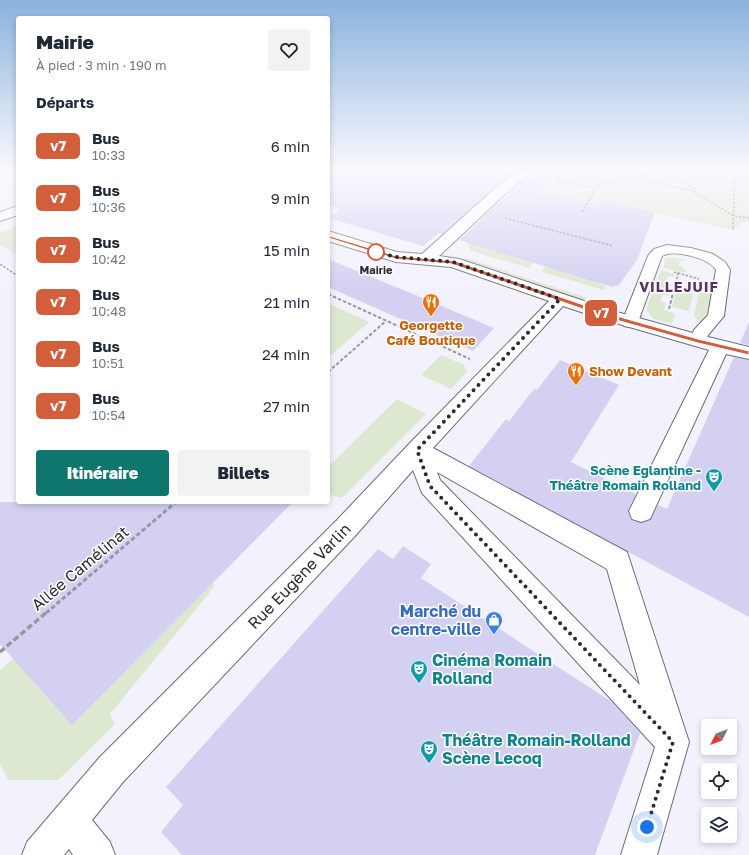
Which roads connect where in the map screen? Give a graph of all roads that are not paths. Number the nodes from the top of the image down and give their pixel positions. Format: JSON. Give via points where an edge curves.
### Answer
{"nodes":[{"id":1,"x":478,"y":210,"type":"edge"},
{"id":2,"x":16,"y":211,"type":"edge"},
{"id":3,"x":0,"y":217,"type":"edge"},
{"id":4,"x":330,"y":223,"type":"edge"},
{"id":5,"x":330,"y":237,"type":"edge"},
{"id":6,"x":420,"y":260,"type":"junction"},
{"id":7,"x":560,"y":299,"type":"junction"},
{"id":8,"x":630,"y":322,"type":"junction"},
{"id":9,"x":698,"y":341,"type":"junction"},
{"id":10,"x":718,"y":350,"type":"dead end"},
{"id":11,"x":749,"y":353,"type":"edge"},
{"id":12,"x":417,"y":450,"type":"junction"},
{"id":13,"x":641,"y":511,"type":"dead end"},
{"id":14,"x":673,"y":742,"type":"junction"},
{"id":15,"x":68,"y":820,"type":"junction"},
{"id":16,"x":40,"y":855,"type":"edge"},
{"id":17,"x":97,"y":855,"type":"edge"},
{"id":18,"x":639,"y":855,"type":"edge"}],
"edges":[{"from":1,"to":6,"type":"street"},
{"from":2,"to":3,"type":"street"},
{"from":4,"to":6,"type":"street","via":[[398,244]]},
{"from":5,"to":6,"type":"street","via":[[396,257]]},
{"from":6,"to":7,"type":"street","via":[[453,262]]},
{"from":7,"to":8,"type":"street"},
{"from":7,"to":12,"type":"street","name":"Rue Eugène Varlin"},
{"from":8,"to":9,"type":"street"},
{"from":8,"to":9,"type":"lane","via":[[658,253],[668,249],[707,256],[720,263],[723,270],[716,316],[700,334]]},
{"from":9,"to":11,"type":"street"},
{"from":10,"to":13,"type":"street"},
{"from":12,"to":14,"type":"street","via":[[430,486]]},
{"from":12,"to":14,"type":"street","via":[[620,555]]},
{"from":12,"to":15,"type":"street","name":"Rue Eugène Varlin","via":[[346,528],[111,770]]},
{"from":14,"to":18,"type":"street"},
{"from":15,"to":16,"type":"street","name":"Rue Eugène Varlin"},
{"from":15,"to":17,"type":"street"}]}
